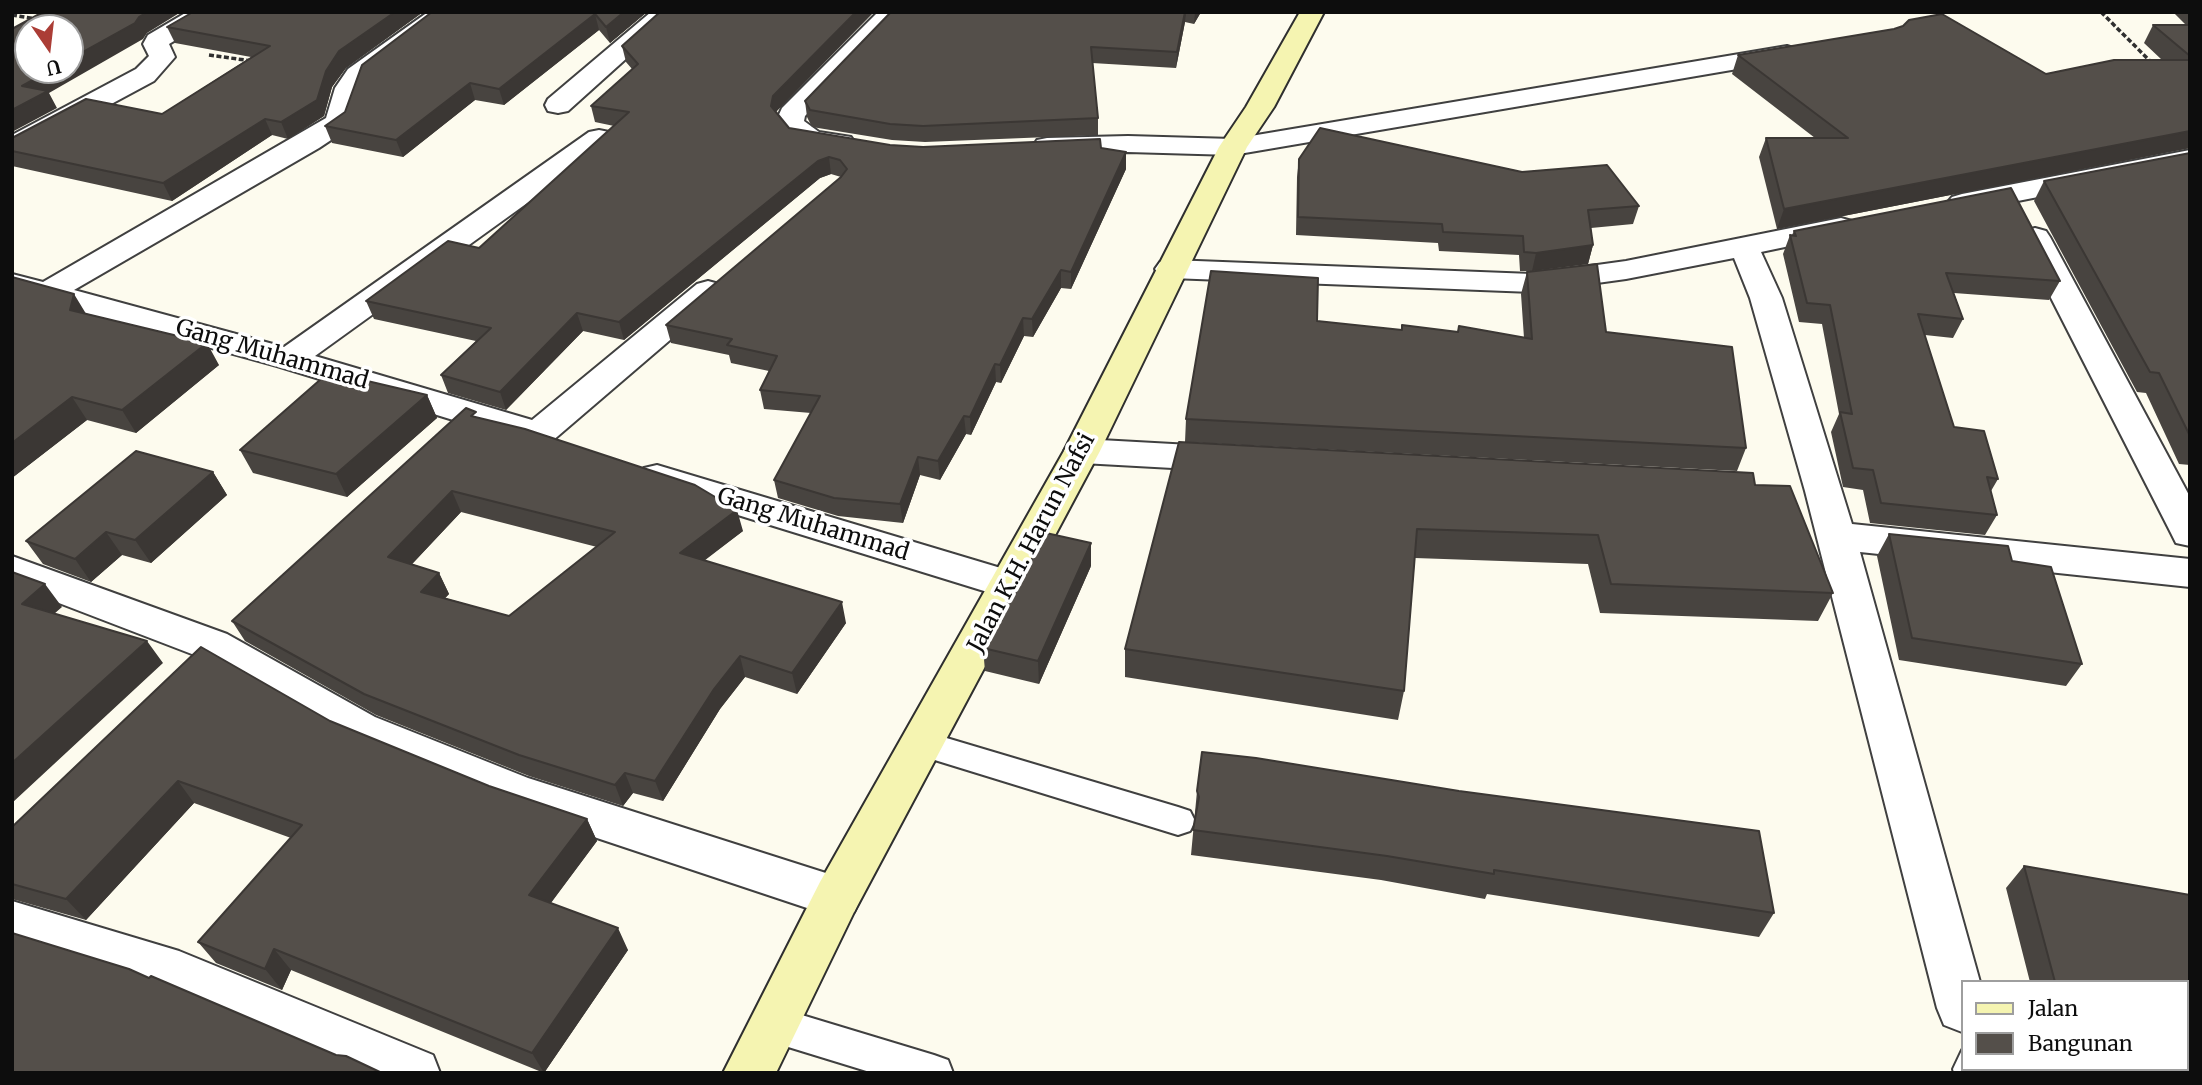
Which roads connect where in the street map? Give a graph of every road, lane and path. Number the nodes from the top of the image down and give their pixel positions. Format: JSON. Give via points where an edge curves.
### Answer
{"nodes":[{"id":1,"x":205,"y":12,"type":"edge"},
{"id":2,"x":444,"y":12,"type":"edge"},
{"id":3,"x":666,"y":12,"type":"edge"},
{"id":4,"x":892,"y":12,"type":"edge"},
{"id":5,"x":1312,"y":12,"type":"edge"},
{"id":6,"x":2101,"y":12,"type":"edge"},
{"id":7,"x":159,"y":48,"type":"junction"},
{"id":8,"x":1807,"y":51,"type":"edge"},
{"id":9,"x":265,"y":62,"type":"edge"},
{"id":10,"x":2160,"y":71,"type":"edge"},
{"id":11,"x":558,"y":104,"type":"dead end"},
{"id":12,"x":598,"y":138,"type":"edge"},
{"id":13,"x":12,"y":146,"type":"edge"},
{"id":14,"x":866,"y":147,"type":"edge"},
{"id":15,"x":1016,"y":147,"type":"edge"},
{"id":16,"x":1233,"y":148,"type":"junction"},
{"id":17,"x":2190,"y":158,"type":"edge"},
{"id":18,"x":2012,"y":193,"type":"junction"},
{"id":19,"x":1931,"y":209,"type":"edge"},
{"id":20,"x":1864,"y":222,"type":"edge"},
{"id":21,"x":1742,"y":246,"type":"junction"},
{"id":22,"x":1171,"y":269,"type":"junction"},
{"id":23,"x":727,"y":274,"type":"edge"},
{"id":24,"x":12,"y":282,"type":"edge"},
{"id":25,"x":49,"y":291,"type":"junction"},
{"id":26,"x":289,"y":359,"type":"junction"},
{"id":27,"x":466,"y":414,"type":"junction"},
{"id":28,"x":538,"y":434,"type":"junction"},
{"id":29,"x":436,"y":442,"type":"edge"},
{"id":30,"x":574,"y":447,"type":"edge"},
{"id":31,"x":1082,"y":451,"type":"junction"},
{"id":32,"x":1257,"y":460,"type":"edge"},
{"id":33,"x":621,"y":464,"type":"edge"},
{"id":34,"x":1782,"y":489,"type":"edge"},
{"id":35,"x":1824,"y":491,"type":"junction"},
{"id":36,"x":2190,"y":533,"type":"edge"},
{"id":37,"x":1835,"y":536,"type":"junction"},
{"id":38,"x":12,"y":570,"type":"edge"},
{"id":39,"x":2190,"y":573,"type":"edge"},
{"id":40,"x":1010,"y":585,"type":"junction"},
{"id":41,"x":923,"y":744,"type":"junction"},
{"id":42,"x":1178,"y":821,"type":"dead end"},
{"id":43,"x":837,"y":897,"type":"junction"},
{"id":44,"x":12,"y":923,"type":"edge"},
{"id":45,"x":1960,"y":1001,"type":"edge"},
{"id":46,"x":772,"y":1024,"type":"junction"},
{"id":47,"x":414,"y":1073,"type":"edge"},
{"id":48,"x":749,"y":1073,"type":"edge"},
{"id":49,"x":934,"y":1073,"type":"edge"}],
"edges":[{"from":1,"to":7,"type":"street","via":[[157,40]]},
{"from":2,"to":25,"type":"street","via":[[357,75],[348,88],[339,122]]},
{"from":3,"to":11,"type":"street"},
{"from":4,"to":14,"type":"street","via":[[790,121],[802,136]]},
{"from":5,"to":16,"type":"main road","name":"Jalan K.H. Harun Nafsi"},
{"from":6,"to":10,"type":"path"},
{"from":7,"to":9,"type":"path"},
{"from":7,"to":13,"type":"street","via":[[162,57],[145,75]]},
{"from":8,"to":16,"type":"street"},
{"from":12,"to":26,"type":"street"},
{"from":15,"to":16,"type":"street"},
{"from":16,"to":22,"type":"main road","name":"Jalan K.H. Harun Nafsi"},
{"from":17,"to":18,"type":"street"},
{"from":18,"to":19,"type":"street"},
{"from":18,"to":36,"type":"street"},
{"from":20,"to":21,"type":"street"},
{"from":21,"to":22,"type":"street","via":[[1626,270],[1532,283]]},
{"from":21,"to":35,"type":"street","via":[[1766,298]]},
{"from":22,"to":31,"type":"main road","name":"Jalan K.H. Harun Nafsi"},
{"from":23,"to":28,"type":"street"},
{"from":24,"to":25,"type":"street","name":"Gang Muhammad"},
{"from":25,"to":26,"type":"street","name":"Gang Muhammad"},
{"from":26,"to":27,"type":"street","name":"Gang Muhammad"},
{"from":27,"to":28,"type":"street","name":"Gang Muhammad"},
{"from":27,"to":29,"type":"street"},
{"from":28,"to":30,"type":"street","name":"Gang Muhammad"},
{"from":31,"to":32,"type":"street"},
{"from":31,"to":40,"type":"main road","name":"Jalan K.H. Harun Nafsi"},
{"from":33,"to":40,"type":"street","name":"Gang Muhammad"},
{"from":34,"to":35,"type":"street"},
{"from":35,"to":37,"type":"street"},
{"from":37,"to":39,"type":"street"},
{"from":37,"to":45,"type":"street"},
{"from":38,"to":43,"type":"street","via":[[212,646],[360,730],[517,793]]},
{"from":40,"to":41,"type":"main road","name":"Jalan K.H. Harun Nafsi"},
{"from":41,"to":42,"type":"lane"},
{"from":41,"to":43,"type":"main road","name":"Jalan K.H. Harun Nafsi"},
{"from":43,"to":46,"type":"main road","name":"Jalan K.H. Harun Nafsi"},
{"from":44,"to":47,"type":"street","via":[[179,974]]},
{"from":46,"to":48,"type":"main road","name":"Jalan K.H. Harun Nafsi"},
{"from":46,"to":49,"type":"lane"}]}
